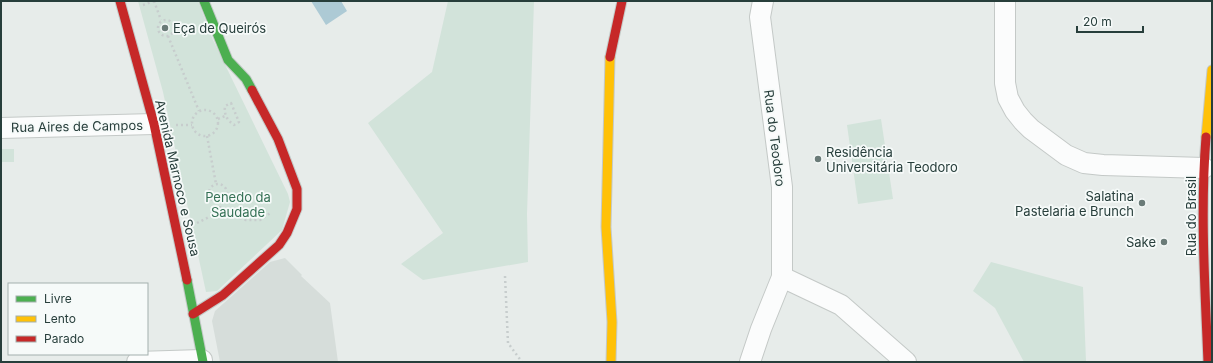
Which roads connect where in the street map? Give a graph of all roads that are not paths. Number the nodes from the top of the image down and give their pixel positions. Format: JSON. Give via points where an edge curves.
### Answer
{"nodes":[{"id":1,"x":120,"y":1,"type":"edge"},
{"id":2,"x":204,"y":1,"type":"edge"},
{"id":3,"x":622,"y":1,"type":"edge"},
{"id":4,"x":763,"y":1,"type":"edge"},
{"id":5,"x":1005,"y":1,"type":"edge"},
{"id":6,"x":1212,"y":70,"type":"edge"},
{"id":7,"x":154,"y":124,"type":"junction"},
{"id":8,"x":1,"y":128,"type":"edge"},
{"id":9,"x":1204,"y":168,"type":"junction"},
{"id":10,"x":1208,"y":248,"type":"edge"},
{"id":11,"x":782,"y":277,"type":"junction"},
{"id":12,"x":194,"y":314,"type":"junction"},
{"id":13,"x":202,"y":361,"type":"edge"},
{"id":14,"x":138,"y":362,"type":"edge"},
{"id":15,"x":612,"y":362,"type":"edge"},
{"id":16,"x":750,"y":362,"type":"edge"},
{"id":17,"x":906,"y":362,"type":"edge"},
{"id":18,"x":1208,"y":362,"type":"edge"}],
"edges":[{"from":1,"to":7,"type":"street","name":"Avenida Marnoco e Sousa"},
{"from":2,"to":12,"type":"street","via":[[228,60],[246,79],[278,140],[297,190],[297,209],[288,233],[279,245],[223,295]]},
{"from":3,"to":15,"type":"street","via":[[610,53],[606,227]]},
{"from":4,"to":11,"type":"street","name":"Rua do Teodoro","via":[[760,17],[782,187]]},
{"from":5,"to":9,"type":"street","via":[[1005,83],[1008,98],[1022,121],[1031,129],[1066,155],[1084,163]]},
{"from":6,"to":9,"type":"street","name":"Rua do Brasil"},
{"from":7,"to":8,"type":"street","name":"Rua Aires de Campos"},
{"from":7,"to":12,"type":"street","name":"Avenida Marnoco e Sousa"},
{"from":9,"to":10,"type":"street","name":"Rua do Brasil"},
{"from":10,"to":18,"type":"street","name":"Rua do Brasil"},
{"from":11,"to":16,"type":"street"},
{"from":11,"to":17,"type":"street","via":[[842,305]]},
{"from":12,"to":13,"type":"street","name":"Avenida Marnoco e Sousa"},
{"from":13,"to":14,"type":"street"}]}
